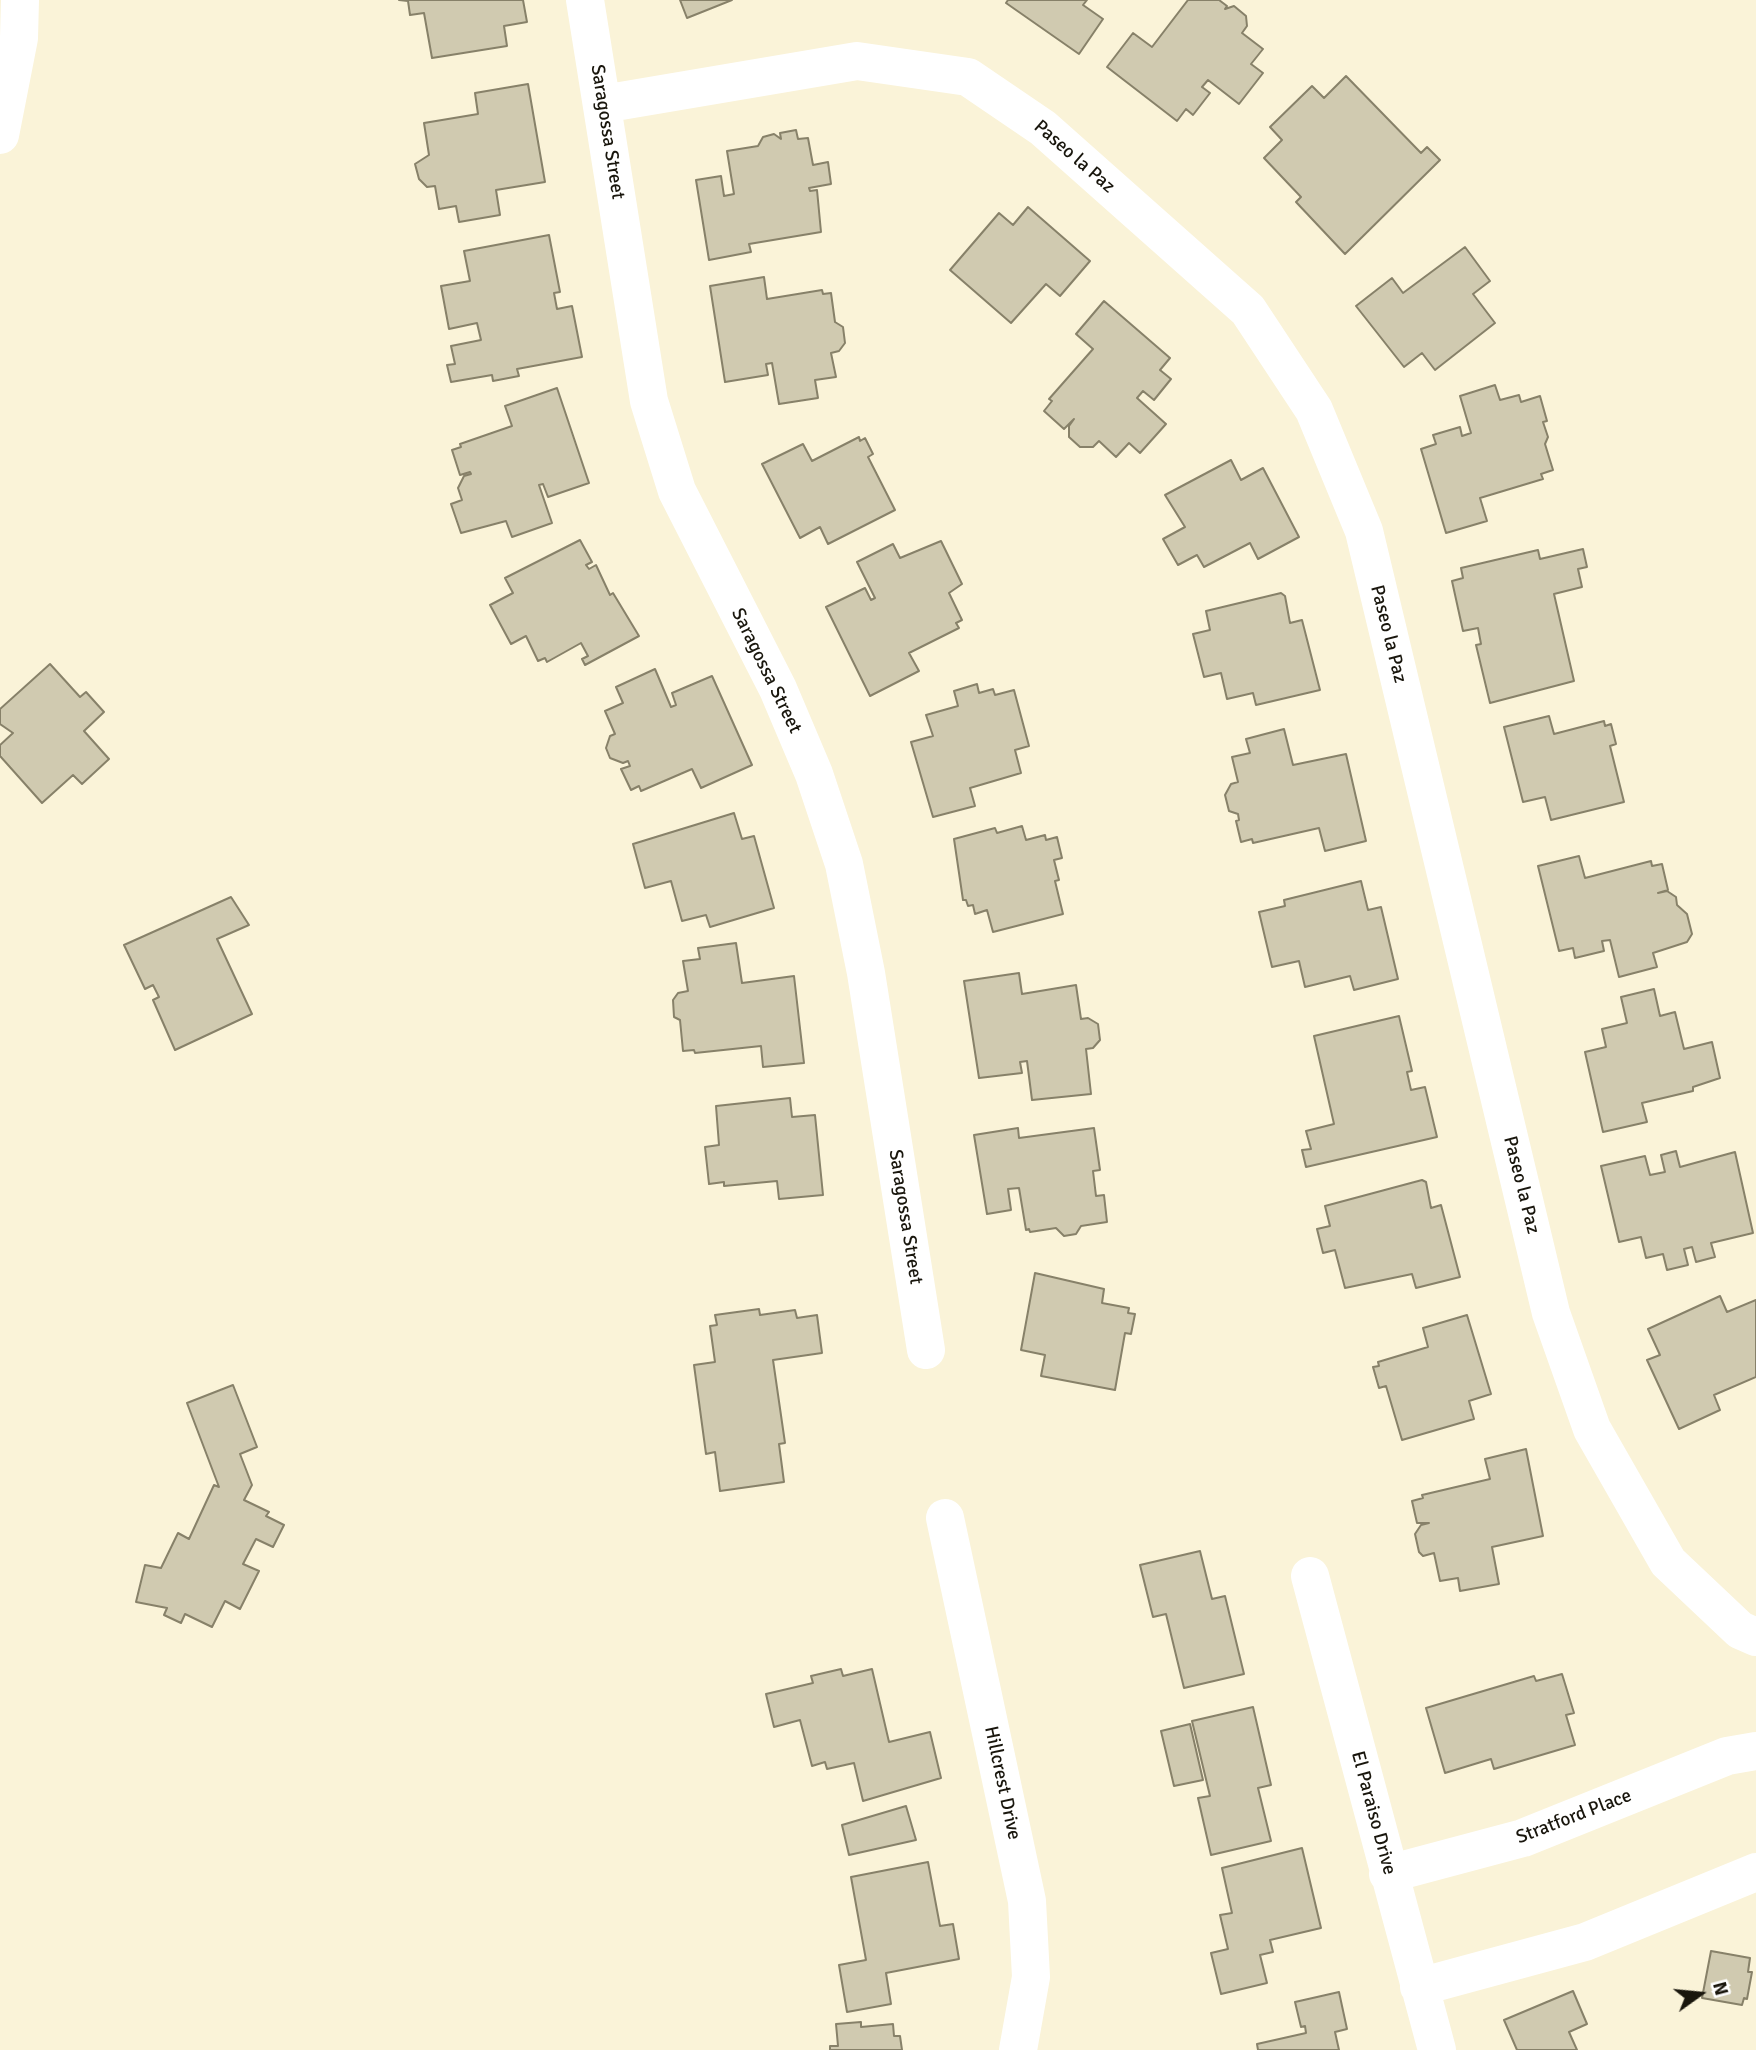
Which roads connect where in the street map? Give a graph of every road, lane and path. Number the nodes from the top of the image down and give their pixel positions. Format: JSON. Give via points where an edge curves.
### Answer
{"nodes":[{"id":1,"x":20,"y":0,"type":"edge"},
{"id":2,"x":585,"y":0,"type":"edge"},
{"id":3,"x":603,"y":104,"type":"junction"},
{"id":4,"x":0,"y":135,"type":"edge"},
{"id":5,"x":926,"y":1350,"type":"dead end"},
{"id":6,"x":945,"y":1518,"type":"dead end"},
{"id":7,"x":1310,"y":1576,"type":"dead end"},
{"id":8,"x":1756,"y":1637,"type":"edge"},
{"id":9,"x":1756,"y":1751,"type":"edge"},
{"id":10,"x":1756,"y":1872,"type":"edge"},
{"id":11,"x":1388,"y":1874,"type":"junction"},
{"id":12,"x":1419,"y":1987,"type":"junction"},
{"id":13,"x":1018,"y":2050,"type":"edge"},
{"id":14,"x":1437,"y":2050,"type":"edge"}],
"edges":[{"from":1,"to":4,"type":"street","via":[[19,38]]},
{"from":2,"to":3,"type":"street","name":"Saragossa Street"},
{"from":3,"to":5,"type":"street","name":"Saragossa Street","via":[[649,401],[677,491],[778,689],[814,774],[844,864],[866,973]]},
{"from":3,"to":8,"type":"street","name":"Paseo la Paz","via":[[857,61],[968,77],[1043,128],[1248,310],[1314,410],[1364,531],[1552,1313],[1592,1429],[1668,1562],[1740,1630]]},
{"from":6,"to":13,"type":"street","name":"Hillcrest Drive","via":[[1027,1901],[1031,1977]]},
{"from":7,"to":11,"type":"street","name":"El Paraiso Drive"},
{"from":9,"to":11,"type":"street","name":"Stratford Place","via":[[1727,1756],[1523,1838]]},
{"from":10,"to":12,"type":"street","via":[[1586,1942]]},
{"from":11,"to":12,"type":"street","name":"El Paraiso Drive"},
{"from":12,"to":14,"type":"street","name":"El Paraiso Drive"}]}
